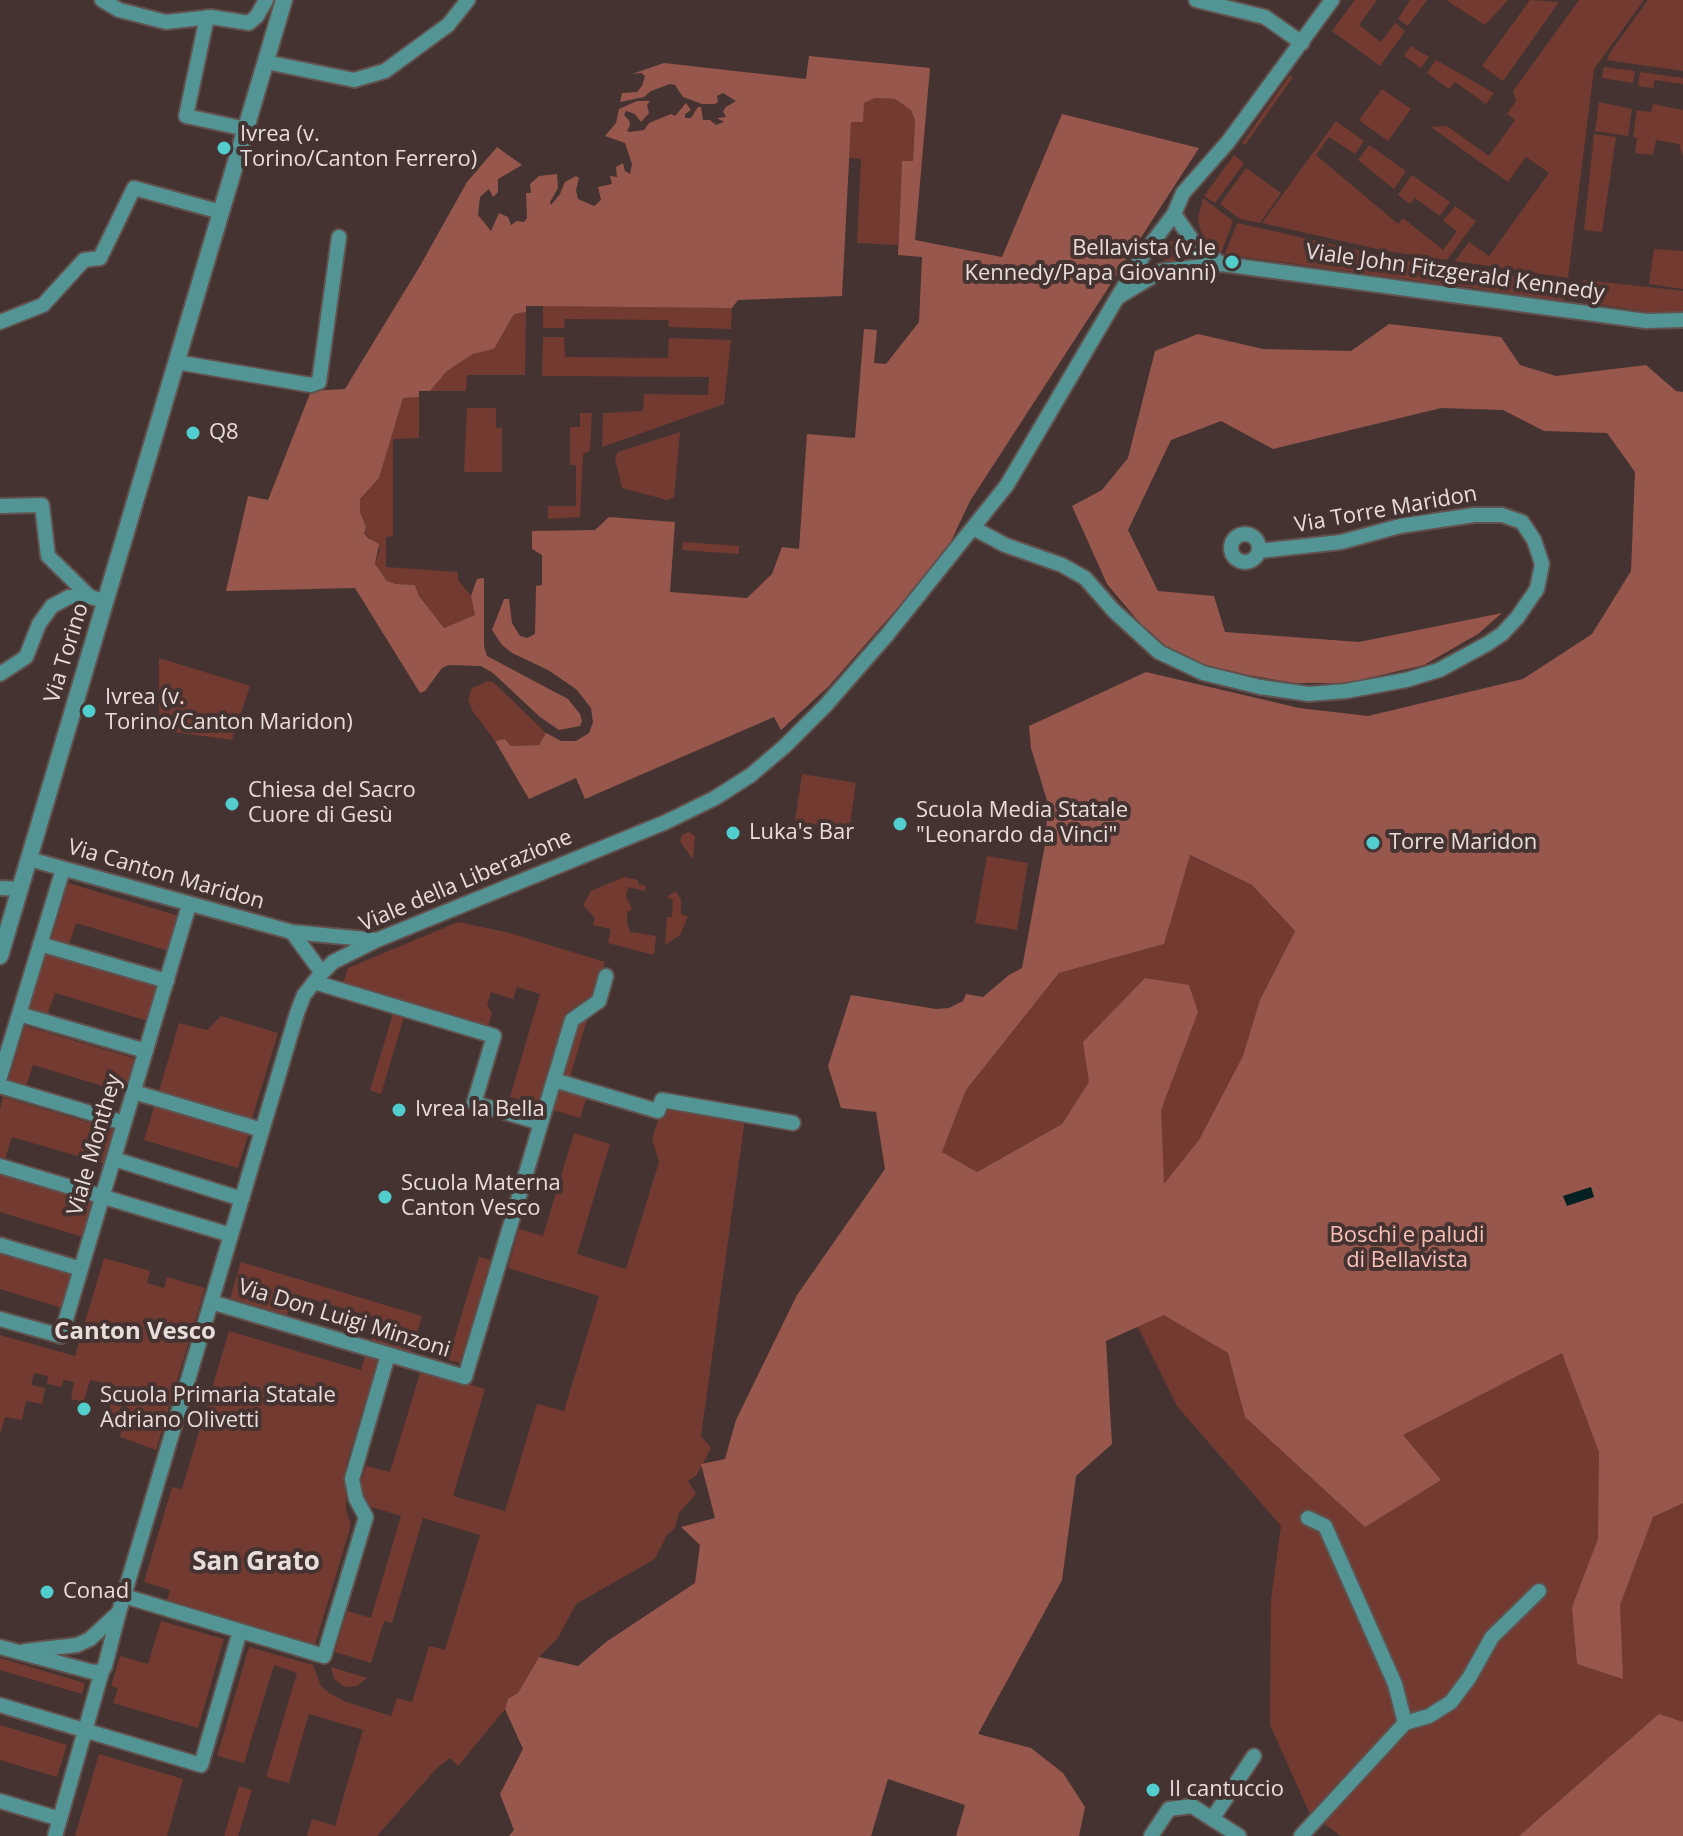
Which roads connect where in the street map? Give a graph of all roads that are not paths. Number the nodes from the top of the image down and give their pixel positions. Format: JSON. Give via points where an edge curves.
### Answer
{"nodes":[{"id":1,"x":102,"y":0,"type":"edge"},
{"id":2,"x":266,"y":0,"type":"edge"},
{"id":3,"x":284,"y":0,"type":"edge"},
{"id":4,"x":468,"y":0,"type":"edge"},
{"id":5,"x":1196,"y":0,"type":"edge"},
{"id":6,"x":1332,"y":0,"type":"edge"},
{"id":7,"x":207,"y":17,"type":"junction"},
{"id":8,"x":1302,"y":43,"type":"junction"},
{"id":9,"x":266,"y":62,"type":"junction"},
{"id":10,"x":246,"y":129,"type":"junction"},
{"id":11,"x":221,"y":212,"type":"junction"},
{"id":12,"x":1174,"y":214,"type":"junction"},
{"id":13,"x":339,"y":237,"type":"dead end"},
{"id":14,"x":1222,"y":264,"type":"junction"},
{"id":15,"x":1117,"y":298,"type":"junction"},
{"id":16,"x":1683,"y":320,"type":"edge"},
{"id":17,"x":0,"y":322,"type":"edge"},
{"id":18,"x":176,"y":362,"type":"junction"},
{"id":19,"x":0,"y":506,"type":"edge"},
{"id":20,"x":975,"y":529,"type":"junction"},
{"id":21,"x":1259,"y":551,"type":"dead end"},
{"id":22,"x":98,"y":599,"type":"junction"},
{"id":23,"x":0,"y":674,"type":"edge"},
{"id":24,"x":29,"y":859,"type":"junction"},
{"id":25,"x":63,"y":869,"type":"junction"},
{"id":26,"x":0,"y":888,"type":"edge"},
{"id":27,"x":20,"y":889,"type":"junction"},
{"id":28,"x":189,"y":905,"type":"junction"},
{"id":29,"x":292,"y":932,"type":"junction"},
{"id":30,"x":377,"y":940,"type":"junction"},
{"id":31,"x":40,"y":944,"type":"junction"},
{"id":32,"x":0,"y":956,"type":"edge"},
{"id":33,"x":606,"y":976,"type":"dead end"},
{"id":34,"x":318,"y":978,"type":"junction"},
{"id":35,"x":167,"y":981,"type":"junction"},
{"id":36,"x":19,"y":1014,"type":"junction"},
{"id":37,"x":146,"y":1051,"type":"junction"},
{"id":38,"x":0,"y":1077,"type":"edge"},
{"id":39,"x":554,"y":1080,"type":"junction"},
{"id":40,"x":0,"y":1086,"type":"edge"},
{"id":41,"x":134,"y":1092,"type":"junction"},
{"id":42,"x":124,"y":1123,"type":"junction"},
{"id":43,"x":541,"y":1123,"type":"junction"},
{"id":44,"x":793,"y":1123,"type":"dead end"},
{"id":45,"x":262,"y":1130,"type":"junction"},
{"id":46,"x":114,"y":1159,"type":"junction"},
{"id":47,"x":0,"y":1166,"type":"edge"},
{"id":48,"x":103,"y":1197,"type":"junction"},
{"id":49,"x":242,"y":1199,"type":"junction"},
{"id":50,"x":231,"y":1235,"type":"junction"},
{"id":51,"x":0,"y":1245,"type":"edge"},
{"id":52,"x":81,"y":1269,"type":"junction"},
{"id":53,"x":211,"y":1302,"type":"junction"},
{"id":54,"x":0,"y":1319,"type":"edge"},
{"id":55,"x":388,"y":1355,"type":"junction"},
{"id":56,"x":1308,"y":1518,"type":"dead end"},
{"id":57,"x":1539,"y":1591,"type":"dead end"},
{"id":58,"x":124,"y":1596,"type":"junction"},
{"id":59,"x":119,"y":1612,"type":"junction"},
{"id":60,"x":240,"y":1631,"type":"junction"},
{"id":61,"x":0,"y":1647,"type":"edge"},
{"id":62,"x":17,"y":1652,"type":"junction"},
{"id":63,"x":102,"y":1671,"type":"junction"},
{"id":64,"x":0,"y":1705,"type":"edge"},
{"id":65,"x":1405,"y":1723,"type":"junction"},
{"id":66,"x":86,"y":1730,"type":"junction"},
{"id":67,"x":1254,"y":1756,"type":"dead end"},
{"id":68,"x":0,"y":1801,"type":"edge"},
{"id":69,"x":60,"y":1819,"type":"junction"},
{"id":70,"x":1212,"y":1819,"type":"junction"},
{"id":71,"x":55,"y":1836,"type":"edge"},
{"id":72,"x":1151,"y":1836,"type":"edge"},
{"id":73,"x":1239,"y":1836,"type":"edge"},
{"id":74,"x":1301,"y":1836,"type":"edge"}],
"edges":[{"from":1,"to":7,"type":"street","via":[[166,22]]},
{"from":2,"to":7,"type":"street","via":[[249,23]]},
{"from":3,"to":9,"type":"street","name":"Via Torino"},
{"from":4,"to":9,"type":"street","via":[[448,25],[385,71],[354,80]]},
{"from":5,"to":8,"type":"street","via":[[1265,17]]},
{"from":6,"to":8,"type":"street","name":"Viale della Liberazione"},
{"from":7,"to":10,"type":"street","via":[[186,116]]},
{"from":8,"to":12,"type":"street","name":"Viale della Liberazione","via":[[1189,186]]},
{"from":9,"to":10,"type":"street","name":"Via Torino"},
{"from":10,"to":11,"type":"street","name":"Via Torino"},
{"from":11,"to":17,"type":"street","via":[[134,188],[100,258],[84,260],[43,305]]},
{"from":11,"to":18,"type":"street","name":"Via Torino"},
{"from":12,"to":14,"type":"street","via":[[1199,250]]},
{"from":12,"to":15,"type":"street","name":"Viale della Liberazione"},
{"from":13,"to":18,"type":"street","via":[[319,382],[311,385]]},
{"from":14,"to":15,"type":"street","name":"Viale John Fitzgerald Kennedy","via":[[1161,271]]},
{"from":14,"to":16,"type":"street","name":"Viale John Fitzgerald Kennedy","via":[[1646,321]]},
{"from":15,"to":20,"type":"street","name":"Viale della Liberazione","via":[[1007,485]]},
{"from":18,"to":22,"type":"street","name":"Via Torino"},
{"from":19,"to":22,"type":"street","via":[[42,505],[48,556]]},
{"from":20,"to":21,"type":"street","name":"Via Torre Maridon","via":[[1085,578],[1159,652],[1203,673],[1309,694],[1406,680],[1439,670],[1487,644],[1517,618],[1537,589],[1542,564],[1522,522],[1502,515],[1474,515],[1341,542]]},
{"from":20,"to":30,"type":"street","name":"Viale della Liberazione","via":[[826,705],[751,775],[666,822]]},
{"from":22,"to":23,"type":"street","via":[[69,597],[52,606],[26,657]]},
{"from":22,"to":24,"type":"street","name":"Via Torino"},
{"from":24,"to":25,"type":"street","name":"Via Canton Maridon"},
{"from":24,"to":27,"type":"street","name":"Via Torino"},
{"from":25,"to":28,"type":"street","name":"Via Canton Maridon"},
{"from":25,"to":31,"type":"street"},
{"from":26,"to":27,"type":"street"},
{"from":27,"to":32,"type":"street","name":"Via Torino"},
{"from":28,"to":29,"type":"street","name":"Via Canton Maridon"},
{"from":28,"to":35,"type":"street","name":"Viale Monthey"},
{"from":29,"to":30,"type":"street","name":"Via Canton Maridon"},
{"from":29,"to":34,"type":"street"},
{"from":30,"to":34,"type":"street","name":"Viale della Liberazione","via":[[333,962]]},
{"from":31,"to":35,"type":"street"},
{"from":31,"to":36,"type":"street"},
{"from":33,"to":39,"type":"street","via":[[599,1001],[572,1020]]},
{"from":34,"to":43,"type":"street","via":[[494,1036],[474,1103]]},
{"from":34,"to":45,"type":"street","name":"Viale della Liberazione","via":[[297,1013]]},
{"from":35,"to":37,"type":"street","name":"Viale Monthey"},
{"from":36,"to":37,"type":"street"},
{"from":36,"to":38,"type":"street"},
{"from":37,"to":41,"type":"street","name":"Viale Monthey"},
{"from":39,"to":43,"type":"street"},
{"from":39,"to":44,"type":"street","via":[[658,1111],[662,1100]]},
{"from":40,"to":42,"type":"street"},
{"from":41,"to":42,"type":"street","name":"Viale Monthey"},
{"from":41,"to":45,"type":"street"},
{"from":42,"to":46,"type":"street","name":"Viale Monthey"},
{"from":43,"to":55,"type":"street","name":"Via Don Luigi Minzoni","via":[[465,1377]]},
{"from":45,"to":49,"type":"street","name":"Viale della Liberazione"},
{"from":46,"to":48,"type":"street","name":"Viale Monthey"},
{"from":46,"to":49,"type":"street"},
{"from":47,"to":48,"type":"street"},
{"from":48,"to":50,"type":"street"},
{"from":48,"to":52,"type":"street","name":"Viale Monthey"},
{"from":49,"to":50,"type":"street","name":"Viale della Liberazione"},
{"from":50,"to":53,"type":"street","name":"Viale della Liberazione"},
{"from":51,"to":52,"type":"street"},
{"from":52,"to":54,"type":"street","name":"Viale Monthey","via":[[61,1336]]},
{"from":53,"to":55,"type":"street","name":"Via Don Luigi Minzoni"},
{"from":53,"to":58,"type":"street","name":"Viale della Liberazione"},
{"from":55,"to":60,"type":"street","via":[[352,1479],[366,1517],[324,1656]]},
{"from":56,"to":65,"type":"street","via":[[1325,1526],[1395,1684]]},
{"from":57,"to":65,"type":"street","via":[[1492,1637],[1451,1702]]},
{"from":58,"to":59,"type":"street","name":"Viale della Liberazione"},
{"from":58,"to":60,"type":"street"},
{"from":59,"to":62,"type":"street","name":"Viale della Liberazione","via":[[77,1645]]},
{"from":59,"to":63,"type":"street","name":"Viale della Liberazione"},
{"from":60,"to":66,"type":"street","via":[[201,1765]]},
{"from":61,"to":62,"type":"street","name":"Viale della Liberazione"},
{"from":62,"to":63,"type":"street","name":"Viale della Liberazione"},
{"from":63,"to":66,"type":"street"},
{"from":64,"to":66,"type":"street"},
{"from":65,"to":74,"type":"street"},
{"from":66,"to":69,"type":"street"},
{"from":67,"to":70,"type":"street"},
{"from":68,"to":69,"type":"street"},
{"from":69,"to":71,"type":"street"},
{"from":70,"to":72,"type":"street","via":[[1192,1806],[1169,1809]]},
{"from":70,"to":73,"type":"street"}]}
